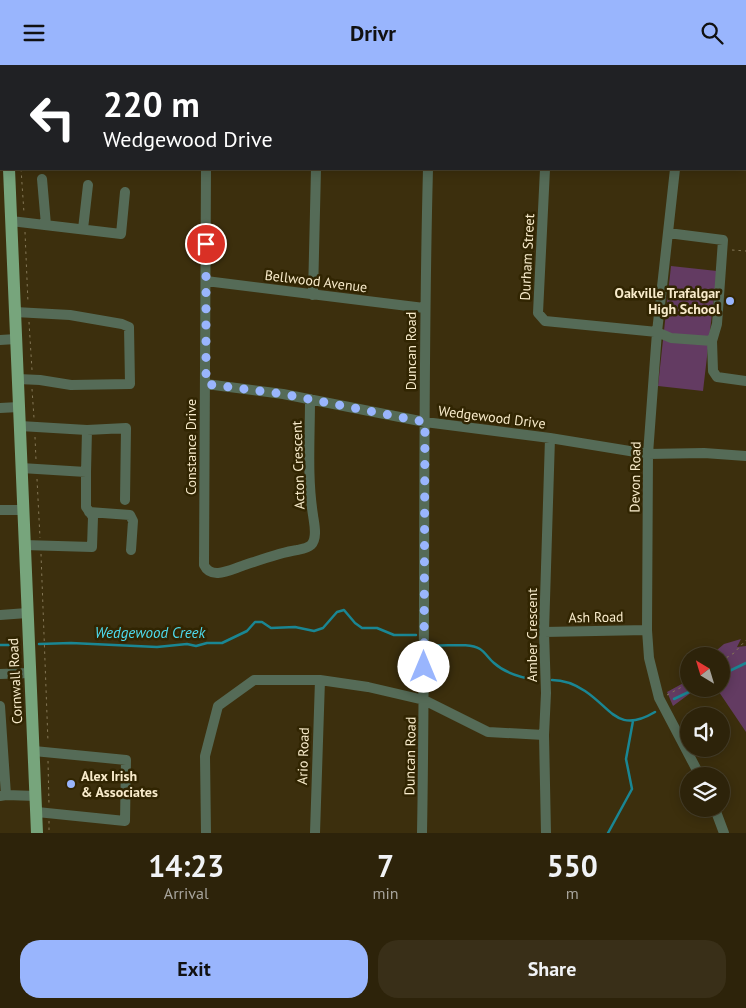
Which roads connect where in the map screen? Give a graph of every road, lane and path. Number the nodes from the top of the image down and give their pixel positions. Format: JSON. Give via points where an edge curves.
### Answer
{"nodes":[{"id":1,"x":9,"y":170,"type":"edge"},
{"id":2,"x":22,"y":170,"type":"edge"},
{"id":3,"x":206,"y":170,"type":"edge"},
{"id":4,"x":316,"y":170,"type":"edge"},
{"id":5,"x":428,"y":170,"type":"edge"},
{"id":6,"x":545,"y":170,"type":"edge"},
{"id":7,"x":675,"y":170,"type":"edge"},
{"id":8,"x":42,"y":179,"type":"dead end"},
{"id":9,"x":88,"y":185,"type":"dead end"},
{"id":10,"x":125,"y":191,"type":"dead end"},
{"id":11,"x":11,"y":221,"type":"junction"},
{"id":12,"x":24,"y":222,"type":"junction"},
{"id":13,"x":46,"y":225,"type":"junction"},
{"id":14,"x":83,"y":229,"type":"junction"},
{"id":15,"x":668,"y":233,"type":"junction"},
{"id":16,"x":206,"y":281,"type":"junction"},
{"id":17,"x":314,"y":295,"type":"junction"},
{"id":18,"x":424,"y":308,"type":"junction"},
{"id":19,"x":15,"y":312,"type":"junction"},
{"id":20,"x":29,"y":313,"type":"junction"},
{"id":21,"x":657,"y":332,"type":"junction"},
{"id":22,"x":16,"y":339,"type":"junction"},
{"id":23,"x":0,"y":340,"type":"edge"},
{"id":24,"x":712,"y":341,"type":"junction"},
{"id":25,"x":18,"y":379,"type":"junction"},
{"id":26,"x":32,"y":379,"type":"junction"},
{"id":27,"x":746,"y":381,"type":"edge"},
{"id":28,"x":206,"y":384,"type":"junction"},
{"id":29,"x":310,"y":399,"type":"junction"},
{"id":30,"x":19,"y":407,"type":"junction"},
{"id":31,"x":0,"y":408,"type":"edge"},
{"id":32,"x":425,"y":422,"type":"junction"},
{"id":33,"x":20,"y":426,"type":"junction"},
{"id":34,"x":34,"y":427,"type":"junction"},
{"id":35,"x":87,"y":430,"type":"junction"},
{"id":36,"x":550,"y":438,"type":"junction"},
{"id":37,"x":648,"y":454,"type":"junction"},
{"id":38,"x":746,"y":456,"type":"edge"},
{"id":39,"x":21,"y":469,"type":"junction"},
{"id":40,"x":36,"y":469,"type":"junction"},
{"id":41,"x":86,"y":472,"type":"junction"},
{"id":42,"x":125,"y":500,"type":"dead end"},
{"id":43,"x":0,"y":510,"type":"edge"},
{"id":44,"x":23,"y":510,"type":"junction"},
{"id":45,"x":89,"y":512,"type":"junction"},
{"id":46,"x":24,"y":545,"type":"junction"},
{"id":47,"x":40,"y":545,"type":"junction"},
{"id":48,"x":131,"y":550,"type":"dead end"},
{"id":49,"x":211,"y":573,"type":"joint"},
{"id":50,"x":27,"y":613,"type":"junction"},
{"id":51,"x":0,"y":615,"type":"edge"},
{"id":52,"x":647,"y":630,"type":"junction"},
{"id":53,"x":544,"y":632,"type":"junction"},
{"id":54,"x":746,"y":640,"type":"edge"},
{"id":55,"x":730,"y":655,"type":"edge"},
{"id":56,"x":30,"y":673,"type":"junction"},
{"id":57,"x":0,"y":674,"type":"edge"},
{"id":58,"x":320,"y":680,"type":"junction"},
{"id":59,"x":680,"y":688,"type":"edge"},
{"id":60,"x":660,"y":698,"type":"junction"},
{"id":61,"x":424,"y":700,"type":"junction"},
{"id":62,"x":0,"y":706,"type":"edge"},
{"id":63,"x":544,"y":735,"type":"junction"},
{"id":64,"x":34,"y":751,"type":"junction"},
{"id":65,"x":48,"y":752,"type":"junction"},
{"id":66,"x":695,"y":767,"type":"edge"},
{"id":67,"x":3,"y":795,"type":"edge"},
{"id":68,"x":36,"y":796,"type":"junction"},
{"id":69,"x":43,"y":813,"type":"junction"},
{"id":70,"x":718,"y":817,"type":"edge"},
{"id":71,"x":37,"y":833,"type":"edge"},
{"id":72,"x":49,"y":833,"type":"edge"},
{"id":73,"x":206,"y":833,"type":"edge"},
{"id":74,"x":315,"y":833,"type":"edge"},
{"id":75,"x":422,"y":833,"type":"edge"},
{"id":76,"x":546,"y":833,"type":"edge"},
{"id":77,"x":724,"y":833,"type":"edge"}],
"edges":[{"from":1,"to":11,"type":"main road","name":"Cornwall Road"},
{"from":2,"to":12,"type":"path"},
{"from":3,"to":16,"type":"street","name":"Constance Drive"},
{"from":4,"to":17,"type":"street"},
{"from":5,"to":18,"type":"street","name":"Duncan Road"},
{"from":6,"to":21,"type":"street","name":"Durham Street","via":[[538,313],[544,321]]},
{"from":7,"to":15,"type":"street","name":"Devon Road"},
{"from":8,"to":13,"type":"street"},
{"from":9,"to":14,"type":"street"},
{"from":10,"to":14,"type":"street","via":[[121,233]]},
{"from":11,"to":12,"type":"street"},
{"from":11,"to":19,"type":"main road","name":"Cornwall Road"},
{"from":12,"to":13,"type":"street"},
{"from":12,"to":20,"type":"path"},
{"from":13,"to":14,"type":"street"},
{"from":15,"to":21,"type":"street","name":"Devon Road"},
{"from":15,"to":24,"type":"street","via":[[723,240],[717,324]]},
{"from":16,"to":17,"type":"street","name":"Bellwood Avenue"},
{"from":16,"to":28,"type":"street","name":"Constance Drive"},
{"from":17,"to":18,"type":"street","name":"Bellwood Avenue"},
{"from":18,"to":32,"type":"street","name":"Duncan Road"},
{"from":19,"to":20,"type":"street"},
{"from":19,"to":22,"type":"main road","name":"Cornwall Road"},
{"from":20,"to":26,"type":"path"},
{"from":20,"to":26,"type":"street","via":[[70,315],[129,327],[130,384],[71,385]]},
{"from":21,"to":24,"type":"street","name":"Durham Street","via":[[671,338]]},
{"from":21,"to":37,"type":"street","name":"Devon Road"},
{"from":22,"to":23,"type":"street"},
{"from":22,"to":25,"type":"main road","name":"Cornwall Road"},
{"from":24,"to":27,"type":"street","via":[[713,371],[717,377]]},
{"from":25,"to":26,"type":"street"},
{"from":25,"to":30,"type":"main road","name":"Cornwall Road"},
{"from":26,"to":34,"type":"path"},
{"from":28,"to":29,"type":"street","name":"Wedgewood Drive"},
{"from":28,"to":49,"type":"street","name":"Constance Drive","via":[[204,565]]},
{"from":29,"to":32,"type":"street","name":"Wedgewood Drive"},
{"from":29,"to":49,"type":"street","name":"Acton Crescent","via":[[313,543],[303,549]]},
{"from":30,"to":31,"type":"street"},
{"from":30,"to":33,"type":"main road","name":"Cornwall Road"},
{"from":32,"to":36,"type":"street","name":"Wedgewood Drive"},
{"from":32,"to":61,"type":"street","name":"Duncan Road"},
{"from":33,"to":34,"type":"street"},
{"from":33,"to":39,"type":"main road","name":"Cornwall Road"},
{"from":34,"to":35,"type":"street"},
{"from":34,"to":40,"type":"path"},
{"from":35,"to":41,"type":"street"},
{"from":35,"to":42,"type":"street","via":[[126,428]]},
{"from":36,"to":37,"type":"street","name":"Wedgewood Drive"},
{"from":36,"to":53,"type":"street","name":"Amber Crescent"},
{"from":37,"to":38,"type":"street","name":"Wedgewood Drive"},
{"from":37,"to":52,"type":"street","name":"Devon Road"},
{"from":39,"to":40,"type":"street"},
{"from":39,"to":44,"type":"main road","name":"Cornwall Road"},
{"from":40,"to":41,"type":"street"},
{"from":40,"to":47,"type":"path"},
{"from":41,"to":45,"type":"street","via":[[86,507]]},
{"from":43,"to":44,"type":"street"},
{"from":44,"to":46,"type":"main road","name":"Cornwall Road"},
{"from":45,"to":47,"type":"street","via":[[93,517],[92,547]]},
{"from":45,"to":48,"type":"street","via":[[130,515],[133,521]]},
{"from":46,"to":47,"type":"street"},
{"from":46,"to":50,"type":"main road","name":"Cornwall Road"},
{"from":47,"to":65,"type":"path"},
{"from":50,"to":51,"type":"street"},
{"from":50,"to":56,"type":"main road","name":"Cornwall Road"},
{"from":52,"to":53,"type":"street","name":"Ash Road"},
{"from":52,"to":60,"type":"street","name":"Devon Road","via":[[649,658]]},
{"from":53,"to":63,"type":"street","name":"Amber Crescent"},
{"from":54,"to":55,"type":"path"},
{"from":56,"to":57,"type":"street"},
{"from":56,"to":64,"type":"main road","name":"Cornwall Road"},
{"from":58,"to":61,"type":"street"},
{"from":58,"to":73,"type":"street","via":[[254,679],[218,706],[205,756]]},
{"from":58,"to":74,"type":"street","name":"Ario Road"},
{"from":59,"to":60,"type":"path"},
{"from":60,"to":66,"type":"street","name":"Devon Road"},
{"from":61,"to":63,"type":"street","via":[[488,732]]},
{"from":61,"to":75,"type":"street","name":"Duncan Road"},
{"from":62,"to":67,"type":"street"},
{"from":63,"to":76,"type":"street","name":"Amber Crescent"},
{"from":64,"to":65,"type":"street"},
{"from":64,"to":68,"type":"main road","name":"Cornwall Road"},
{"from":65,"to":69,"type":"path"},
{"from":65,"to":69,"type":"street","via":[[126,760],[125,821]]},
{"from":67,"to":68,"type":"street"},
{"from":68,"to":69,"type":"main road","name":"Cornwall Road"},
{"from":69,"to":71,"type":"main road","name":"Cornwall Road"},
{"from":69,"to":72,"type":"path"},
{"from":70,"to":77,"type":"street"}]}
